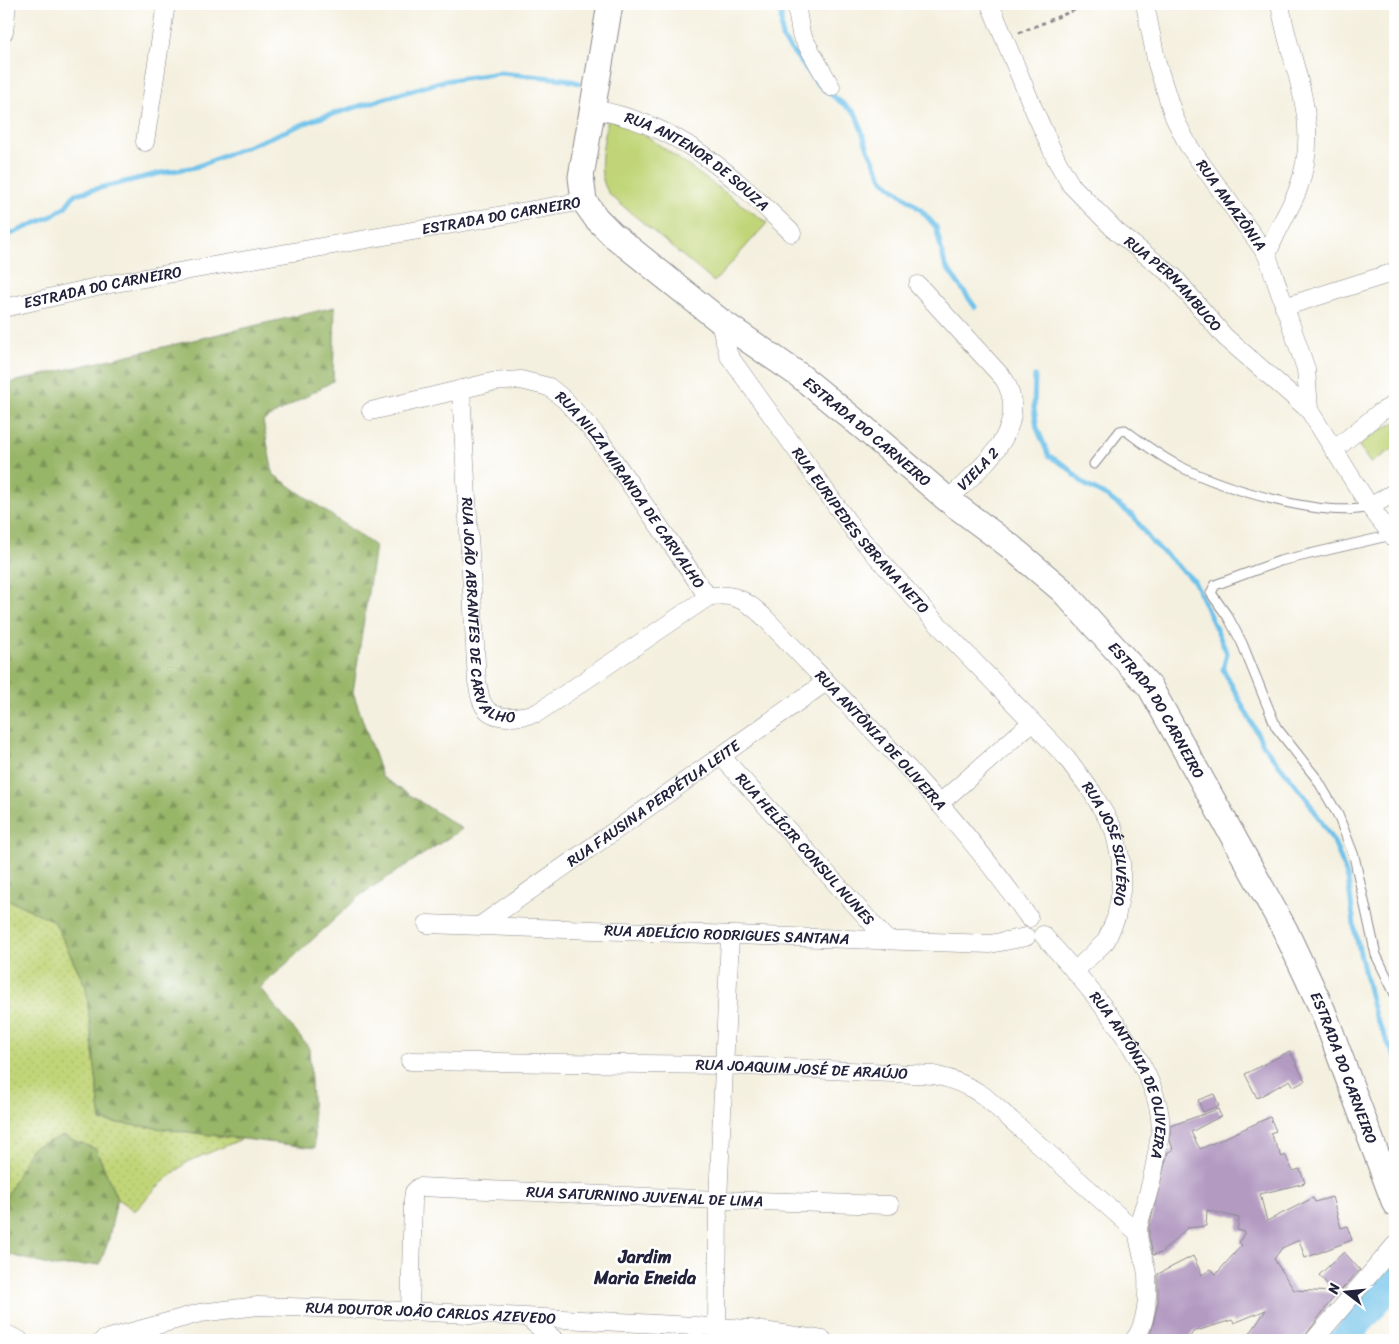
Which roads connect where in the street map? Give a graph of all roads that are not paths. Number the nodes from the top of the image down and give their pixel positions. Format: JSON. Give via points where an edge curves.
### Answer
{"nodes":[{"id":1,"x":8,"y":4,"type":"edge"},
{"id":2,"x":166,"y":4,"type":"edge"},
{"id":3,"x":610,"y":4,"type":"edge"},
{"id":4,"x":796,"y":4,"type":"edge"},
{"id":5,"x":990,"y":4,"type":"edge"},
{"id":6,"x":1145,"y":4,"type":"edge"},
{"id":7,"x":1280,"y":4,"type":"edge"},
{"id":8,"x":4,"y":32,"type":"edge"},
{"id":9,"x":831,"y":87,"type":"dead end"},
{"id":10,"x":591,"y":109,"type":"junction"},
{"id":11,"x":145,"y":142,"type":"dead end"},
{"id":12,"x":584,"y":201,"type":"junction"},
{"id":13,"x":792,"y":233,"type":"dead end"},
{"id":14,"x":1267,"y":255,"type":"junction"},
{"id":15,"x":1395,"y":272,"type":"edge"},
{"id":16,"x":918,"y":285,"type":"dead end"},
{"id":17,"x":1284,"y":307,"type":"junction"},
{"id":18,"x":4,"y":308,"type":"edge"},
{"id":19,"x":718,"y":320,"type":"junction"},
{"id":20,"x":460,"y":389,"type":"junction"},
{"id":21,"x":1395,"y":404,"type":"edge"},
{"id":22,"x":1309,"y":410,"type":"junction"},
{"id":23,"x":371,"y":411,"type":"dead end"},
{"id":24,"x":1334,"y":450,"type":"junction"},
{"id":25,"x":1094,"y":464,"type":"dead end"},
{"id":26,"x":1395,"y":492,"type":"edge"},
{"id":27,"x":948,"y":500,"type":"junction"},
{"id":28,"x":1370,"y":507,"type":"junction"},
{"id":29,"x":1394,"y":537,"type":"edge"},
{"id":30,"x":708,"y":597,"type":"junction"},
{"id":31,"x":826,"y":682,"type":"junction"},
{"id":32,"x":1031,"y":723,"type":"junction"},
{"id":33,"x":722,"y":757,"type":"junction"},
{"id":34,"x":939,"y":804,"type":"junction"},
{"id":35,"x":426,"y":924,"type":"dead end"},
{"id":36,"x":482,"y":925,"type":"junction"},
{"id":37,"x":1035,"y":936,"type":"junction"},
{"id":38,"x":730,"y":937,"type":"junction"},
{"id":39,"x":887,"y":940,"type":"junction"},
{"id":40,"x":1075,"y":971,"type":"junction"},
{"id":41,"x":1395,"y":994,"type":"edge"},
{"id":42,"x":410,"y":1061,"type":"dead end"},
{"id":43,"x":723,"y":1065,"type":"junction"},
{"id":44,"x":718,"y":1200,"type":"junction"},
{"id":45,"x":1395,"y":1204,"type":"edge"},
{"id":46,"x":890,"y":1205,"type":"dead end"},
{"id":47,"x":1137,"y":1232,"type":"junction"},
{"id":48,"x":1395,"y":1245,"type":"edge"},
{"id":49,"x":410,"y":1311,"type":"junction"},
{"id":50,"x":529,"y":1319,"type":"junction"},
{"id":51,"x":717,"y":1327,"type":"junction"},
{"id":52,"x":4,"y":1333,"type":"edge"},
{"id":53,"x":19,"y":1340,"type":"edge"},
{"id":54,"x":103,"y":1340,"type":"edge"},
{"id":55,"x":555,"y":1340,"type":"edge"},
{"id":56,"x":823,"y":1340,"type":"edge"},
{"id":57,"x":1134,"y":1340,"type":"edge"},
{"id":58,"x":1314,"y":1340,"type":"edge"}],
"edges":[{"from":1,"to":8,"type":"street"},
{"from":2,"to":11,"type":"street"},
{"from":3,"to":10,"type":"street"},
{"from":4,"to":9,"type":"street","via":[[800,34]]},
{"from":5,"to":22,"type":"street","name":"RUA PERNAMBUCO","via":[[1034,110],[1071,185],[1117,232],[1174,277],[1225,338]]},
{"from":6,"to":14,"type":"street","name":"RUA AMAZÔNIA","via":[[1157,64],[1174,117],[1188,145]]},
{"from":7,"to":14,"type":"street","via":[[1304,98],[1307,128],[1305,158],[1297,191]]},
{"from":10,"to":12,"type":"street","via":[[581,177]]},
{"from":10,"to":13,"type":"street","name":"RUA ANTENOR DE SOUZA","via":[[637,119],[661,128],[691,146],[734,177]]},
{"from":12,"to":18,"type":"street","name":"ESTRADA DO CARNEIRO","via":[[110,284]]},
{"from":12,"to":19,"type":"street","name":"ESTRADA DO CARNEIRO","via":[[613,235]]},
{"from":14,"to":17,"type":"street","name":"RUA AMAZÔNIA"},
{"from":15,"to":17,"type":"street"},
{"from":16,"to":27,"type":"street","name":"VIELA 2","via":[[1004,379],[1012,394],[1010,426],[1000,446]]},
{"from":17,"to":22,"type":"street","name":"RUA AMAZÔNIA","via":[[1306,370]]},
{"from":19,"to":27,"type":"street","name":"ESTRADA DO CARNEIRO","via":[[799,375]]},
{"from":19,"to":32,"type":"street","name":"RUA EURIPEDES SBRANA NETO","via":[[729,356],[855,532]]},
{"from":20,"to":23,"type":"street","name":"RUA NILZA MIRANDA DE CARVALHO"},
{"from":20,"to":30,"type":"street","name":"RUA NILZA MIRANDA DE CARVALHO","via":[[521,380],[549,387],[565,400],[598,436]]},
{"from":20,"to":30,"type":"street","name":"RUA JOÃO ABRANTES DE CARVALHO","via":[[477,682],[482,704],[490,712],[519,718],[537,712]]},
{"from":21,"to":24,"type":"street"},
{"from":22,"to":24,"type":"street","name":"RUA PERNAMBUCO"},
{"from":24,"to":28,"type":"street","name":"RUA PERNAMBUCO"},
{"from":25,"to":28,"type":"lane","via":[[1120,431],[1125,430],[1178,466],[1206,478],[1303,505],[1335,510]]},
{"from":26,"to":28,"type":"street"},
{"from":27,"to":45,"type":"street","name":"ESTRADA DO CARNEIRO","via":[[1063,591],[1150,688],[1285,930],[1323,1011]]},
{"from":28,"to":29,"type":"street","name":"RUA PERNAMBUCO"},
{"from":29,"to":41,"type":"lane","via":[[1280,561],[1215,585],[1211,593],[1242,643],[1276,727],[1317,779],[1338,815],[1354,856],[1376,955]]},
{"from":30,"to":31,"type":"street","name":"RUA ANTÔNIA DE OLIVEIRA","via":[[726,594],[748,602]]},
{"from":31,"to":33,"type":"street","name":"RUA FAUSINA PERPÉTUA LEITE"},
{"from":31,"to":34,"type":"street","name":"RUA ANTÔNIA DE OLIVEIRA"},
{"from":32,"to":34,"type":"street"},
{"from":32,"to":40,"type":"street","name":"RUA JOSÉ SILVÉRIO","via":[[1066,757],[1092,792],[1114,830],[1121,861],[1121,891],[1116,918],[1106,941]]},
{"from":33,"to":36,"type":"street","name":"RUA FAUSINA PERPÉTUA LEITE"},
{"from":33,"to":39,"type":"street","name":"RUA HELÍCIR CONSUL NUNES"},
{"from":34,"to":37,"type":"street","name":"RUA ANTÔNIA DE OLIVEIRA","via":[[993,866],[1029,918],[1022,927]]},
{"from":35,"to":36,"type":"street","name":"RUA ADELÍCIO RODRIGUES SANTANA"},
{"from":36,"to":38,"type":"street","name":"RUA ADELÍCIO RODRIGUES SANTANA"},
{"from":37,"to":39,"type":"street","name":"RUA ADELÍCIO RODRIGUES SANTANA","via":[[990,944]]},
{"from":37,"to":40,"type":"street","name":"RUA ANTÔNIA DE OLIVEIRA"},
{"from":38,"to":39,"type":"street","name":"RUA ADELÍCIO RODRIGUES SANTANA"},
{"from":38,"to":43,"type":"street"},
{"from":40,"to":47,"type":"street","name":"RUA ANTÔNIA DE OLIVEIRA","via":[[1142,1064],[1160,1109],[1161,1132]]},
{"from":42,"to":43,"type":"street","name":"RUA JOAQUIM JOSÉ DE ARAÚJO"},
{"from":43,"to":44,"type":"street"},
{"from":43,"to":47,"type":"street","name":"RUA JOAQUIM JOSÉ DE ARAÚJO","via":[[934,1075],[964,1083],[984,1096]]},
{"from":44,"to":46,"type":"street","name":"RUA SATURNINO JUVENAL DE LIMA"},
{"from":44,"to":49,"type":"street","name":"RUA SATURNINO JUVENAL DE LIMA","via":[[416,1189]]},
{"from":44,"to":51,"type":"street"},
{"from":47,"to":57,"type":"street","via":[[1147,1274],[1147,1300]]},
{"from":48,"to":58,"type":"street"},
{"from":49,"to":50,"type":"street","name":"RUA DOUTOR JOÃO CARLOS AZEVEDO"},
{"from":49,"to":54,"type":"street","name":"RUA DOUTOR JOÃO CARLOS AZEVEDO","via":[[258,1306],[200,1313]]},
{"from":50,"to":51,"type":"street","name":"RUA DOUTOR JOÃO CARLOS AZEVEDO"},
{"from":50,"to":55,"type":"street"},
{"from":51,"to":56,"type":"street","name":"RUA DOUTOR JOÃO CARLOS AZEVEDO"},
{"from":52,"to":53,"type":"street"}]}
